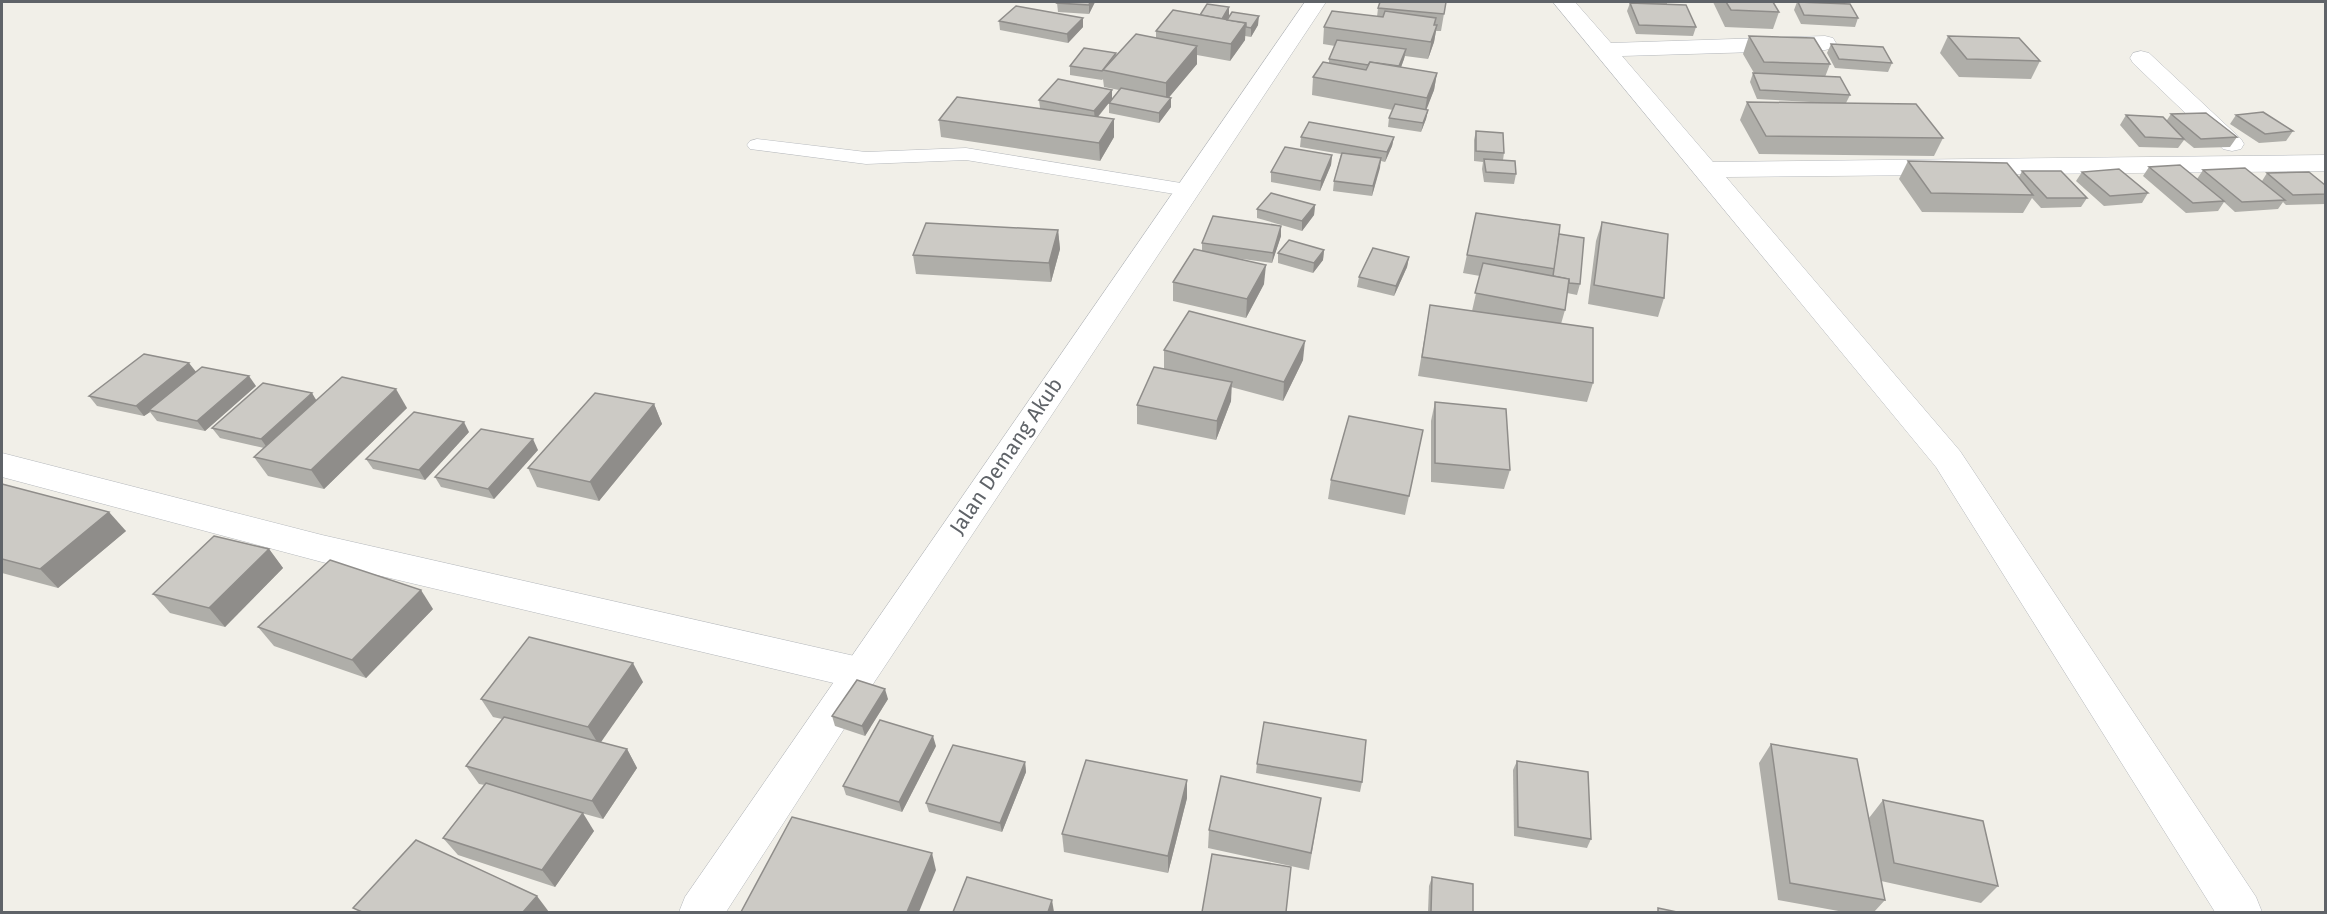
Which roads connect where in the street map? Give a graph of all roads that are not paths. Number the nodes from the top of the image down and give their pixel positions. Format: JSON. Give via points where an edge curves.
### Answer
{"nodes":[{"id":1,"x":1315,"y":2,"type":"edge"},
{"id":2,"x":1564,"y":2,"type":"edge"},
{"id":3,"x":1824,"y":43,"type":"dead end"},
{"id":4,"x":1605,"y":50,"type":"junction"},
{"id":5,"x":2141,"y":58,"type":"dead end"},
{"id":6,"x":757,"y":146,"type":"dead end"},
{"id":7,"x":2325,"y":163,"type":"edge"},
{"id":8,"x":2253,"y":164,"type":"junction"},
{"id":9,"x":1707,"y":170,"type":"junction"},
{"id":10,"x":1187,"y":190,"type":"junction"},
{"id":11,"x":2,"y":465,"type":"edge"},
{"id":12,"x":859,"y":673,"type":"junction"},
{"id":13,"x":701,"y":912,"type":"edge"},
{"id":14,"x":2240,"y":912,"type":"edge"}],
"edges":[{"from":1,"to":10,"type":"street","name":"Jalan Demang Akub"},
{"from":2,"to":4,"type":"street"},
{"from":3,"to":4,"type":"street"},
{"from":4,"to":9,"type":"street"},
{"from":5,"to":8,"type":"street"},
{"from":6,"to":10,"type":"lane","via":[[866,158],[966,154]]},
{"from":7,"to":8,"type":"street"},
{"from":8,"to":9,"type":"street"},
{"from":9,"to":14,"type":"street","via":[[1948,459]]},
{"from":10,"to":12,"type":"street","name":"Jalan Demang Akub"},
{"from":11,"to":12,"type":"street","via":[[465,585]]},
{"from":12,"to":13,"type":"street","name":"Jalan Demang Akub"}]}
